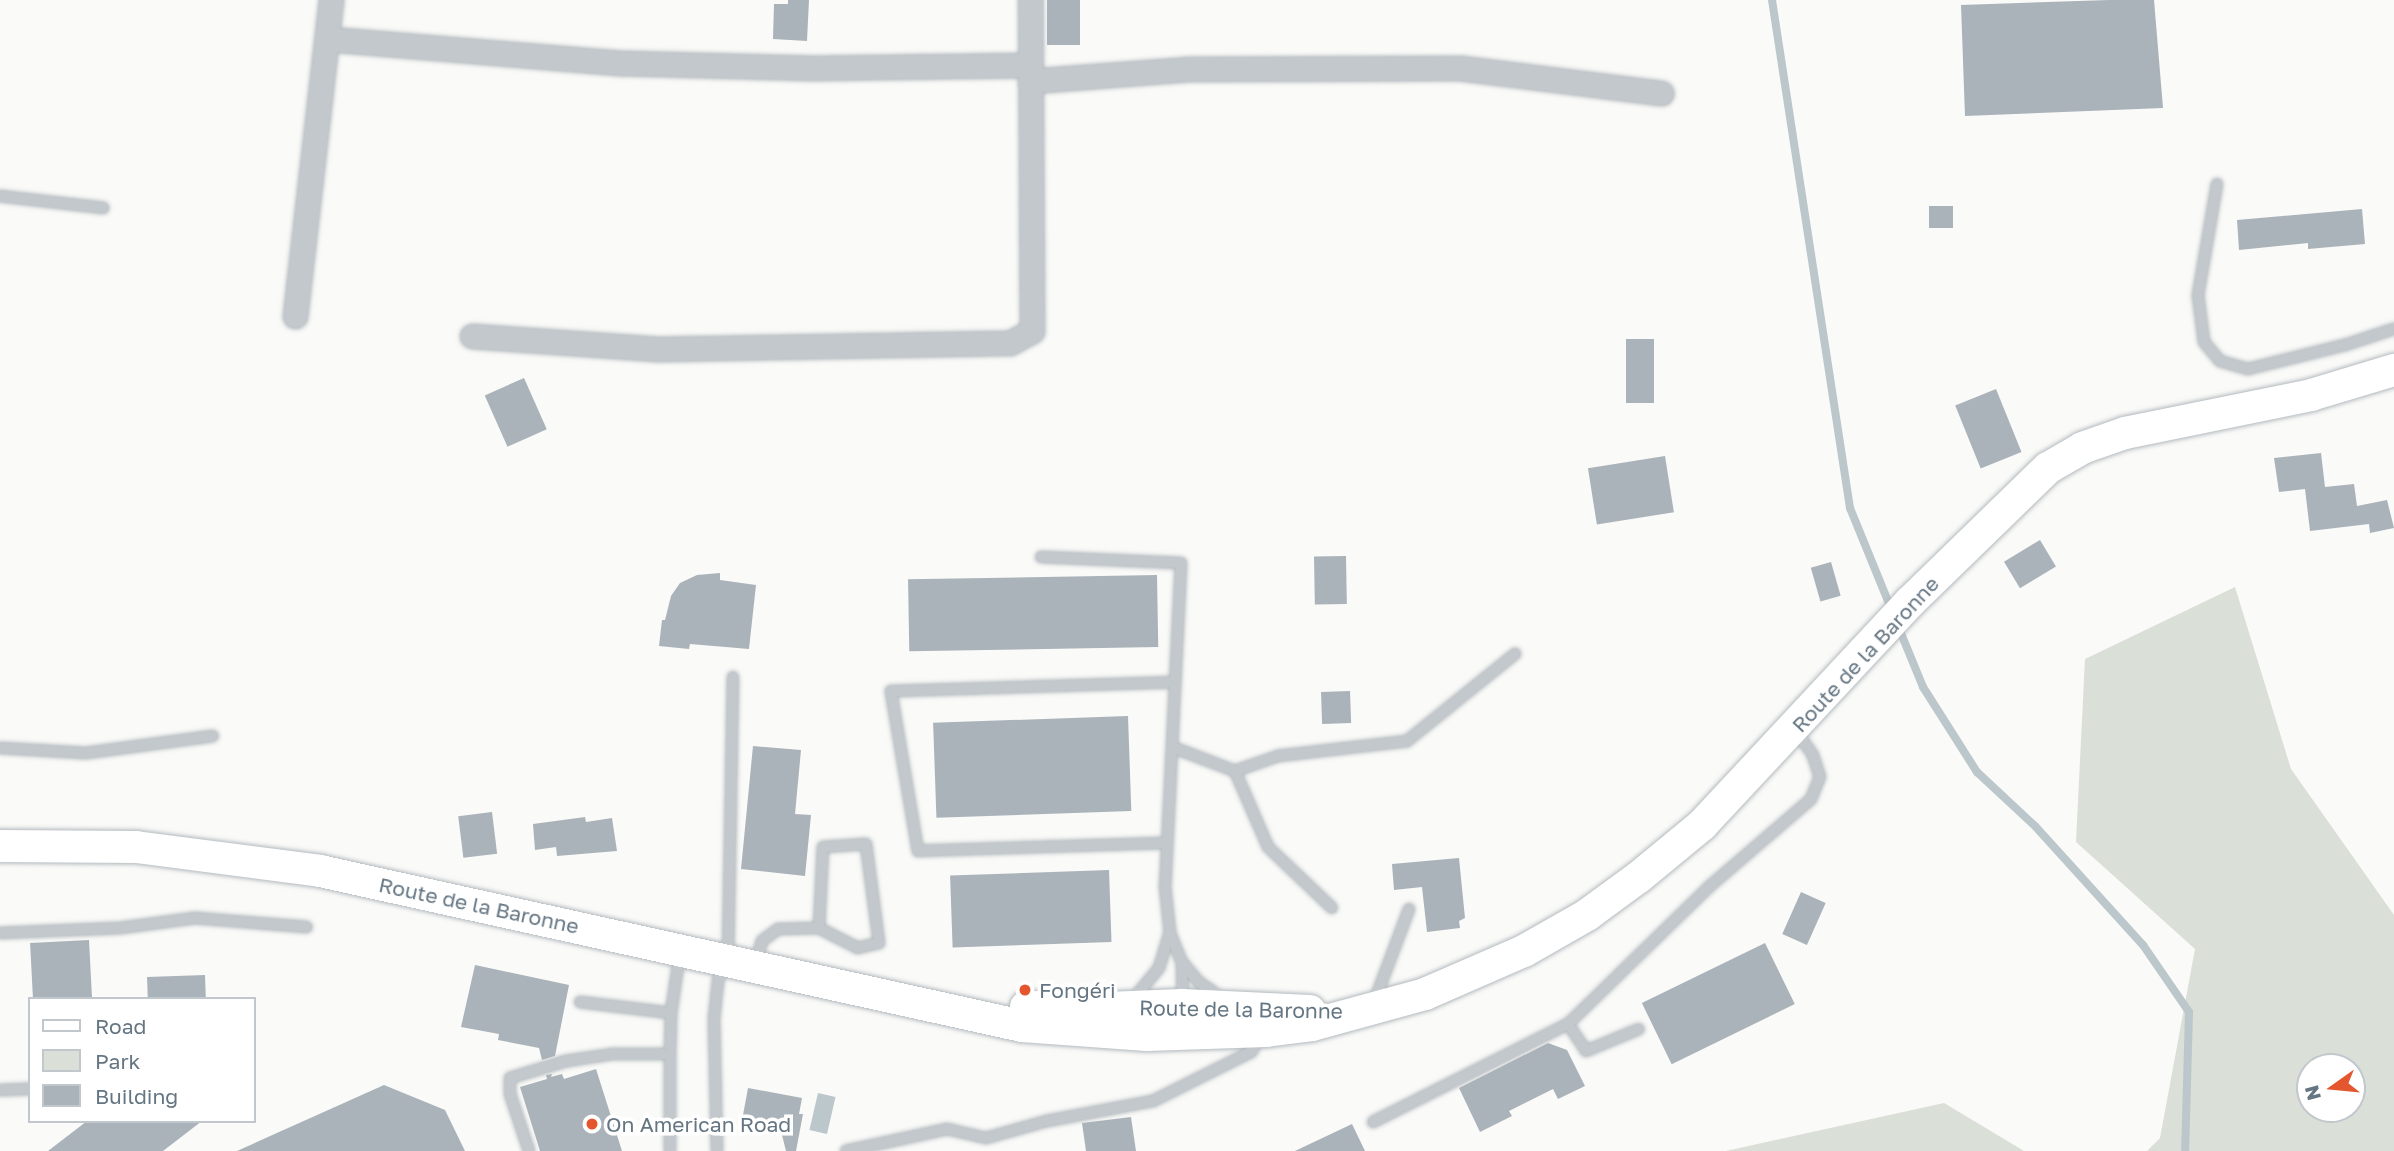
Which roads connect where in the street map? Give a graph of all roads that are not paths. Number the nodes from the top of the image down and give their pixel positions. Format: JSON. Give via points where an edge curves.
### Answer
{"nodes":[{"id":1,"x":331,"y":0,"type":"edge"},
{"id":2,"x":1030,"y":0,"type":"edge"},
{"id":3,"x":328,"y":39,"type":"junction"},
{"id":4,"x":1030,"y":73,"type":"junction"},
{"id":5,"x":1661,"y":93,"type":"dead end"},
{"id":6,"x":2217,"y":184,"type":"dead end"},
{"id":7,"x":0,"y":196,"type":"edge"},
{"id":8,"x":103,"y":208,"type":"dead end"},
{"id":9,"x":295,"y":316,"type":"dead end"},
{"id":10,"x":2394,"y":328,"type":"edge"},
{"id":11,"x":472,"y":336,"type":"dead end"},
{"id":12,"x":2394,"y":370,"type":"edge"},
{"id":13,"x":1041,"y":557,"type":"dead end"},
{"id":14,"x":1515,"y":654,"type":"dead end"},
{"id":15,"x":733,"y":677,"type":"dead end"},
{"id":16,"x":1175,"y":682,"type":"junction"},
{"id":17,"x":1794,"y":728,"type":"junction"},
{"id":18,"x":214,"y":736,"type":"dead end"},
{"id":19,"x":1172,"y":747,"type":"junction"},
{"id":20,"x":0,"y":748,"type":"edge"},
{"id":21,"x":1235,"y":771,"type":"junction"},
{"id":22,"x":1167,"y":843,"type":"junction"},
{"id":23,"x":1,"y":846,"type":"edge"},
{"id":24,"x":1332,"y":908,"type":"dead end"},
{"id":25,"x":1409,"y":909,"type":"dead end"},
{"id":26,"x":307,"y":926,"type":"dead end"},
{"id":27,"x":819,"y":928,"type":"junction"},
{"id":28,"x":0,"y":933,"type":"edge"},
{"id":29,"x":1170,"y":933,"type":"junction"},
{"id":30,"x":680,"y":949,"type":"junction"},
{"id":31,"x":1182,"y":962,"type":"junction"},
{"id":32,"x":741,"y":963,"type":"junction"},
{"id":33,"x":580,"y":1002,"type":"dead end"},
{"id":34,"x":1234,"y":1006,"type":"junction"},
{"id":35,"x":948,"y":1008,"type":"junction"},
{"id":36,"x":1107,"y":1008,"type":"junction"},
{"id":37,"x":1374,"y":1008,"type":"junction"},
{"id":38,"x":671,"y":1013,"type":"junction"},
{"id":39,"x":1167,"y":1021,"type":"junction"},
{"id":40,"x":1568,"y":1024,"type":"junction"},
{"id":41,"x":1639,"y":1029,"type":"dead end"},
{"id":42,"x":1266,"y":1031,"type":"junction"},
{"id":43,"x":670,"y":1054,"type":"junction"},
{"id":44,"x":0,"y":1090,"type":"edge"},
{"id":45,"x":28,"y":1090,"type":"edge"},
{"id":46,"x":1373,"y":1122,"type":"dead end"},
{"id":47,"x":986,"y":1138,"type":"junction"},
{"id":48,"x":529,"y":1151,"type":"edge"},
{"id":49,"x":670,"y":1151,"type":"edge"},
{"id":50,"x":717,"y":1151,"type":"edge"},
{"id":51,"x":846,"y":1151,"type":"edge"},
{"id":52,"x":988,"y":1151,"type":"edge"}],
"edges":[{"from":1,"to":3,"type":"street"},
{"from":2,"to":4,"type":"street"},
{"from":3,"to":4,"type":"street","via":[[623,63]]},
{"from":3,"to":9,"type":"street"},
{"from":4,"to":5,"type":"street","via":[[1460,68]]},
{"from":4,"to":11,"type":"street","via":[[1032,331],[1010,343],[659,349]]},
{"from":6,"to":10,"type":"lane","via":[[2198,295],[2204,342],[2220,361],[2248,369]]},
{"from":7,"to":8,"type":"lane"},
{"from":12,"to":17,"type":"main road","name":"Route de la Baronne","via":[[2311,395],[2125,433],[2082,448],[2048,468],[1909,603]]},
{"from":13,"to":16,"type":"lane","via":[[1181,563]]},
{"from":14,"to":21,"type":"lane","via":[[1407,741],[1278,757]]},
{"from":15,"to":32,"type":"lane"},
{"from":16,"to":19,"type":"lane"},
{"from":16,"to":22,"type":"lane","via":[[891,691],[918,851]]},
{"from":17,"to":37,"type":"main road","name":"Route de la Baronne","via":[[1702,825],[1587,915],[1511,956],[1425,994]]},
{"from":17,"to":40,"type":"lane","via":[[1813,755],[1820,777],[1811,799],[1710,886]]},
{"from":18,"to":20,"type":"lane","via":[[86,753]]},
{"from":19,"to":21,"type":"lane"},
{"from":19,"to":22,"type":"lane"},
{"from":21,"to":24,"type":"lane","via":[[1268,847]]},
{"from":22,"to":29,"type":"lane"},
{"from":23,"to":30,"type":"main road","name":"Route de la Baronne","via":[[136,847],[320,870]]},
{"from":25,"to":37,"type":"lane"},
{"from":26,"to":28,"type":"lane","via":[[195,918],[120,928]]},
{"from":27,"to":27,"type":"lane","via":[[822,847],[866,844],[879,943],[858,948]]},
{"from":27,"to":32,"type":"lane","via":[[778,929]]},
{"from":29,"to":31,"type":"lane"},
{"from":29,"to":36,"type":"lane","via":[[1159,968],[1134,999]]},
{"from":30,"to":32,"type":"main road","name":"Route de la Baronne"},
{"from":30,"to":38,"type":"lane"},
{"from":31,"to":34,"type":"lane","via":[[1199,982]]},
{"from":31,"to":39,"type":"lane","via":[[1185,990]]},
{"from":32,"to":35,"type":"main road","name":"Route de la Baronne"},
{"from":32,"to":50,"type":"lane","via":[[718,980],[714,1019]]},
{"from":33,"to":38,"type":"lane"},
{"from":34,"to":37,"type":"main road","name":"Route de la Baronne","via":[[1310,1011]]},
{"from":34,"to":39,"type":"main road","name":"Route de la Baronne"},
{"from":35,"to":36,"type":"main road","name":"Route de la Baronne"},
{"from":35,"to":39,"type":"main road","name":"Route de la Baronne","via":[[1022,1026]]},
{"from":36,"to":39,"type":"main road","name":"Route de la Baronne"},
{"from":37,"to":42,"type":"main road","name":"Route de la Baronne","via":[[1312,1025]]},
{"from":38,"to":43,"type":"lane"},
{"from":39,"to":42,"type":"main road","name":"Route de la Baronne"},
{"from":40,"to":41,"type":"lane","via":[[1586,1051]]},
{"from":40,"to":46,"type":"lane"},
{"from":42,"to":47,"type":"lane","via":[[1251,1052],[1153,1101]]},
{"from":43,"to":48,"type":"lane","via":[[578,1059],[510,1078],[510,1094]]},
{"from":43,"to":49,"type":"lane"},
{"from":44,"to":45,"type":"lane"},
{"from":47,"to":51,"type":"lane","via":[[947,1129]]},
{"from":47,"to":52,"type":"lane"}]}
